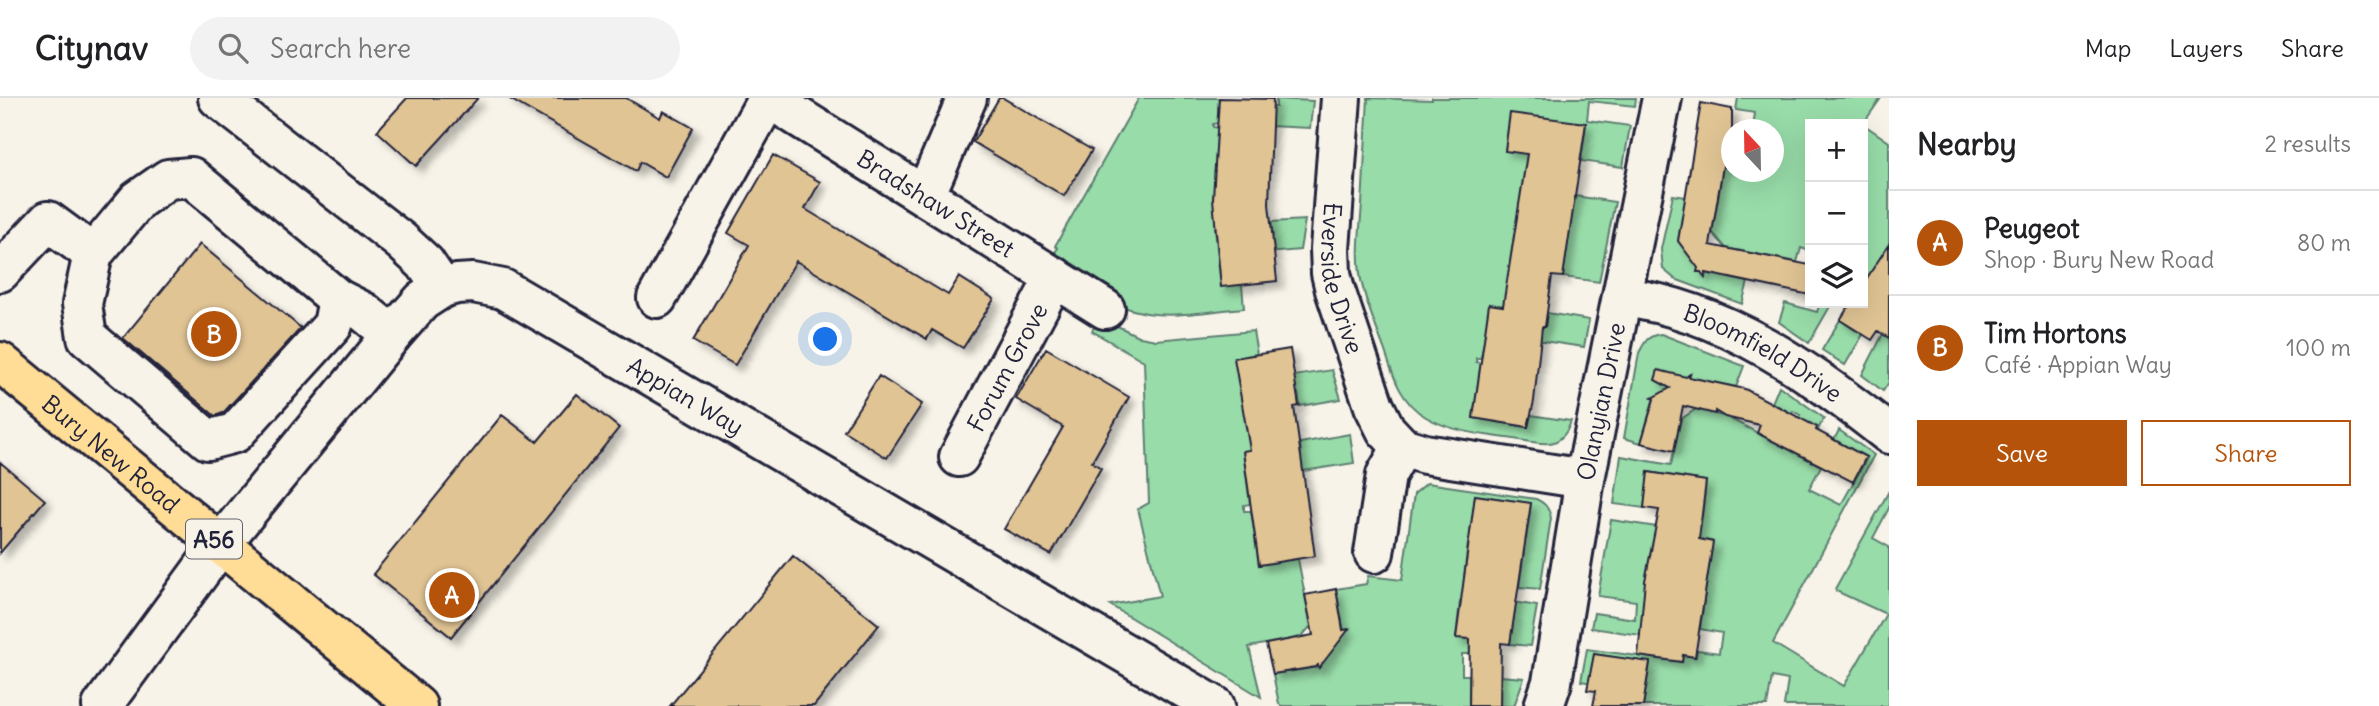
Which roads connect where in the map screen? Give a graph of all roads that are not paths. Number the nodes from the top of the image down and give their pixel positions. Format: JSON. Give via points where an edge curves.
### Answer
{"nodes":[{"id":1,"x":218,"y":98,"type":"edge"},
{"id":2,"x":768,"y":98,"type":"edge"},
{"id":3,"x":967,"y":98,"type":"edge"},
{"id":4,"x":1341,"y":98,"type":"edge"},
{"id":5,"x":1662,"y":98,"type":"edge"},
{"id":6,"x":925,"y":196,"type":"junction"},
{"id":7,"x":93,"y":254,"type":"junction"},
{"id":8,"x":0,"y":272,"type":"edge"},
{"id":9,"x":1055,"y":277,"type":"junction"},
{"id":10,"x":443,"y":288,"type":"junction"},
{"id":11,"x":1623,"y":297,"type":"junction"},
{"id":12,"x":657,"y":298,"type":"dead end"},
{"id":13,"x":338,"y":299,"type":"junction"},
{"id":14,"x":1105,"y":309,"type":"dead end"},
{"id":15,"x":392,"y":335,"type":"junction"},
{"id":16,"x":0,"y":362,"type":"edge"},
{"id":17,"x":1889,"y":434,"type":"edge"},
{"id":18,"x":1402,"y":447,"type":"junction"},
{"id":19,"x":959,"y":457,"type":"dead end"},
{"id":20,"x":1584,"y":479,"type":"junction"},
{"id":21,"x":220,"y":545,"type":"junction"},
{"id":22,"x":1374,"y":553,"type":"dead end"},
{"id":23,"x":102,"y":706,"type":"edge"},
{"id":24,"x":417,"y":706,"type":"edge"},
{"id":25,"x":1215,"y":706,"type":"edge"},
{"id":26,"x":1544,"y":706,"type":"edge"}],
"edges":[{"from":1,"to":10,"type":"street","via":[[401,241]]},
{"from":2,"to":6,"type":"street","name":"Bradshaw Street"},
{"from":2,"to":12,"type":"street"},
{"from":3,"to":6,"type":"street"},
{"from":4,"to":18,"type":"street","name":"Everside Drive","via":[[1331,273],[1374,406],[1386,430]]},
{"from":5,"to":11,"type":"street","name":"Olanyian Drive"},
{"from":6,"to":9,"type":"street","name":"Bradshaw Street"},
{"from":7,"to":8,"type":"street","via":[[48,221]]},
{"from":7,"to":13,"type":"street","via":[[138,200],[169,179],[191,177]]},
{"from":7,"to":13,"type":"street","via":[[82,304],[87,337],[208,440],[235,433],[333,325]]},
{"from":9,"to":14,"type":"street","name":"Bradshaw Street"},
{"from":9,"to":19,"type":"street","name":"Forum Grove"},
{"from":10,"to":15,"type":"street","name":"Appian Way","via":[[422,301]]},
{"from":10,"to":25,"type":"street","name":"Appian Way","via":[[473,283],[503,289]]},
{"from":11,"to":17,"type":"street","name":"Bloomfield Drive","via":[[1679,310],[1762,344]]},
{"from":11,"to":20,"type":"street","name":"Olanyian Drive"},
{"from":13,"to":15,"type":"street","via":[[364,312]]},
{"from":15,"to":21,"type":"street","name":"Appian Way"},
{"from":16,"to":21,"type":"highway","name":"Bury New Road","number":"A56"},
{"from":18,"to":20,"type":"street"},
{"from":18,"to":22,"type":"street","via":[[1386,475]]},
{"from":20,"to":26,"type":"street","name":"Olanyian Drive","via":[[1552,682]]},
{"from":21,"to":23,"type":"street","name":"Appian Way"},
{"from":21,"to":24,"type":"highway","name":"Bury New Road","number":"A56"}]}
